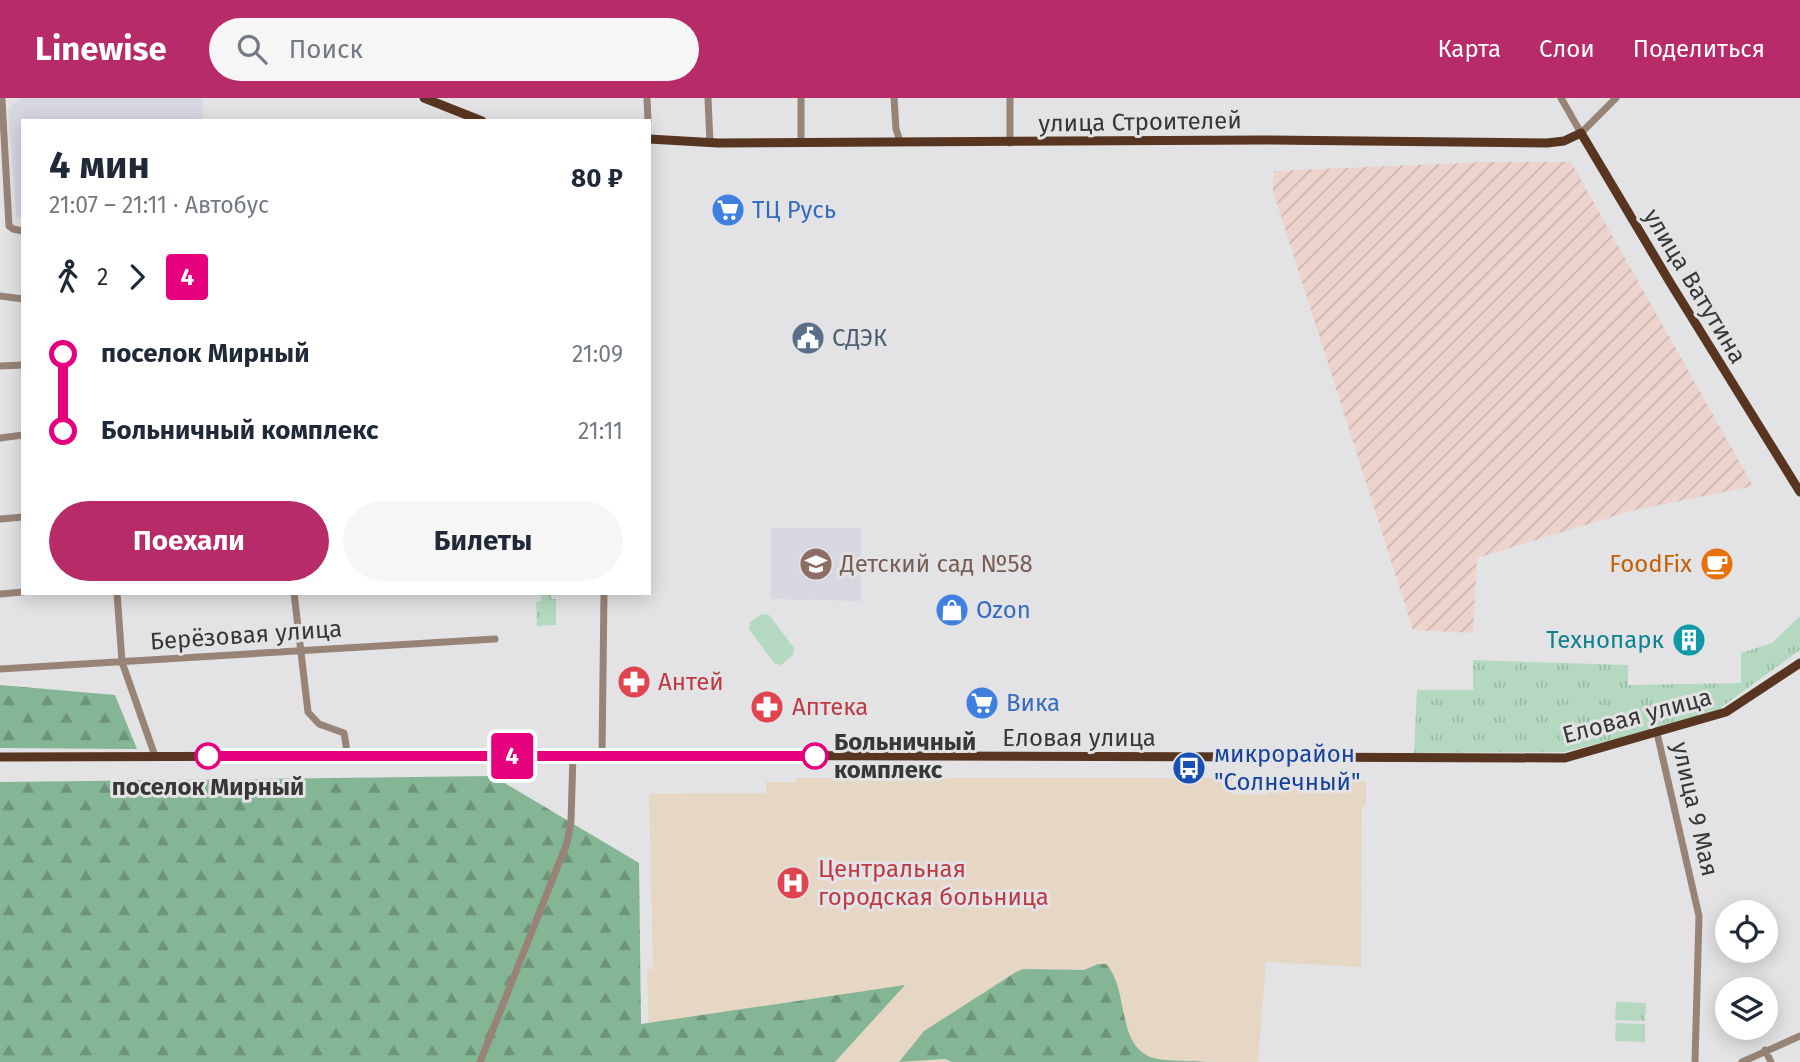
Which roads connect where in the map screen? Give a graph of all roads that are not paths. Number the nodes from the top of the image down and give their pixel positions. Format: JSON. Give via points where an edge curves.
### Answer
{"nodes":[{"id":1,"x":424,"y":98,"type":"edge"},
{"id":2,"x":647,"y":98,"type":"edge"},
{"id":3,"x":708,"y":98,"type":"edge"},
{"id":4,"x":801,"y":98,"type":"edge"},
{"id":5,"x":894,"y":98,"type":"edge"},
{"id":6,"x":1010,"y":98,"type":"edge"},
{"id":7,"x":1560,"y":98,"type":"edge"},
{"id":8,"x":1616,"y":98,"type":"edge"},
{"id":9,"x":2,"y":100,"type":"edge"},
{"id":10,"x":477,"y":119,"type":"edge"},
{"id":11,"x":648,"y":119,"type":"edge"},
{"id":12,"x":1581,"y":133,"type":"junction"},
{"id":13,"x":651,"y":139,"type":"edge"},
{"id":14,"x":900,"y":141,"type":"junction"},
{"id":15,"x":801,"y":142,"type":"junction"},
{"id":16,"x":710,"y":143,"type":"junction"},
{"id":17,"x":1010,"y":143,"type":"junction"},
{"id":18,"x":21,"y":231,"type":"edge"},
{"id":19,"x":0,"y":296,"type":"edge"},
{"id":20,"x":21,"y":299,"type":"edge"},
{"id":21,"x":21,"y":365,"type":"edge"},
{"id":22,"x":0,"y":366,"type":"edge"},
{"id":23,"x":21,"y":435,"type":"edge"},
{"id":24,"x":0,"y":438,"type":"edge"},
{"id":25,"x":1800,"y":492,"type":"edge"},
{"id":26,"x":21,"y":517,"type":"edge"},
{"id":27,"x":0,"y":519,"type":"edge"},
{"id":28,"x":21,"y":592,"type":"edge"},
{"id":29,"x":0,"y":594,"type":"edge"},
{"id":30,"x":117,"y":595,"type":"edge"},
{"id":31,"x":294,"y":595,"type":"edge"},
{"id":32,"x":604,"y":595,"type":"edge"},
{"id":33,"x":495,"y":639,"type":"dead end"},
{"id":34,"x":299,"y":651,"type":"junction"},
{"id":35,"x":122,"y":662,"type":"junction"},
{"id":36,"x":1800,"y":663,"type":"edge"},
{"id":37,"x":0,"y":669,"type":"edge"},
{"id":38,"x":1657,"y":733,"type":"junction"},
{"id":39,"x":573,"y":755,"type":"junction"},
{"id":40,"x":602,"y":755,"type":"junction"},
{"id":41,"x":155,"y":756,"type":"junction"},
{"id":42,"x":0,"y":757,"type":"edge"},
{"id":43,"x":348,"y":757,"type":"junction"},
{"id":44,"x":1800,"y":1036,"type":"edge"},
{"id":45,"x":1765,"y":1051,"type":"junction"},
{"id":46,"x":480,"y":1062,"type":"edge"},
{"id":47,"x":1695,"y":1062,"type":"edge"},
{"id":48,"x":1742,"y":1062,"type":"edge"},
{"id":49,"x":1771,"y":1062,"type":"edge"}],
"edges":[{"from":1,"to":10,"type":"main road"},
{"from":2,"to":11,"type":"street"},
{"from":3,"to":16,"type":"street"},
{"from":4,"to":15,"type":"street"},
{"from":5,"to":14,"type":"street"},
{"from":6,"to":17,"type":"street"},
{"from":7,"to":12,"type":"street","name":"улица Ватутина"},
{"from":8,"to":12,"type":"street","name":"улица Строителей"},
{"from":9,"to":18,"type":"street","via":[[9,226]]},
{"from":12,"to":17,"type":"main road","name":"улица Строителей","via":[[1564,142],[1547,143],[1263,139]]},
{"from":12,"to":25,"type":"main road","name":"улица Ватутина"},
{"from":13,"to":16,"type":"main road","name":"улица Строителей"},
{"from":14,"to":15,"type":"main road","name":"улица Строителей"},
{"from":14,"to":17,"type":"main road","name":"улица Строителей"},
{"from":15,"to":16,"type":"main road","name":"улица Строителей"},
{"from":19,"to":20,"type":"street"},
{"from":21,"to":22,"type":"street"},
{"from":23,"to":24,"type":"street"},
{"from":26,"to":27,"type":"street"},
{"from":28,"to":29,"type":"street"},
{"from":30,"to":35,"type":"street"},
{"from":31,"to":34,"type":"street"},
{"from":32,"to":40,"type":"street"},
{"from":33,"to":34,"type":"street","name":"Берёзовая улица"},
{"from":34,"to":35,"type":"street","name":"Берёзовая улица"},
{"from":34,"to":43,"type":"street","via":[[308,712],[319,724],[344,733]]},
{"from":35,"to":37,"type":"street","name":"Берёзовая улица"},
{"from":35,"to":41,"type":"street"},
{"from":36,"to":38,"type":"main road","name":"Еловая улица","via":[[1726,712]]},
{"from":38,"to":40,"type":"main road","name":"Еловая улица","via":[[1565,758]]},
{"from":38,"to":47,"type":"street","name":"улица 9 Мая","via":[[1699,916]]},
{"from":39,"to":40,"type":"main road","name":"Еловая улица"},
{"from":39,"to":43,"type":"main road","name":"Еловая улица"},
{"from":39,"to":46,"type":"street","via":[[567,843]]},
{"from":41,"to":42,"type":"main road","name":"Еловая улица"},
{"from":41,"to":43,"type":"main road","name":"Еловая улица"},
{"from":44,"to":45,"type":"street"},
{"from":45,"to":48,"type":"street"},
{"from":45,"to":49,"type":"street"}]}
